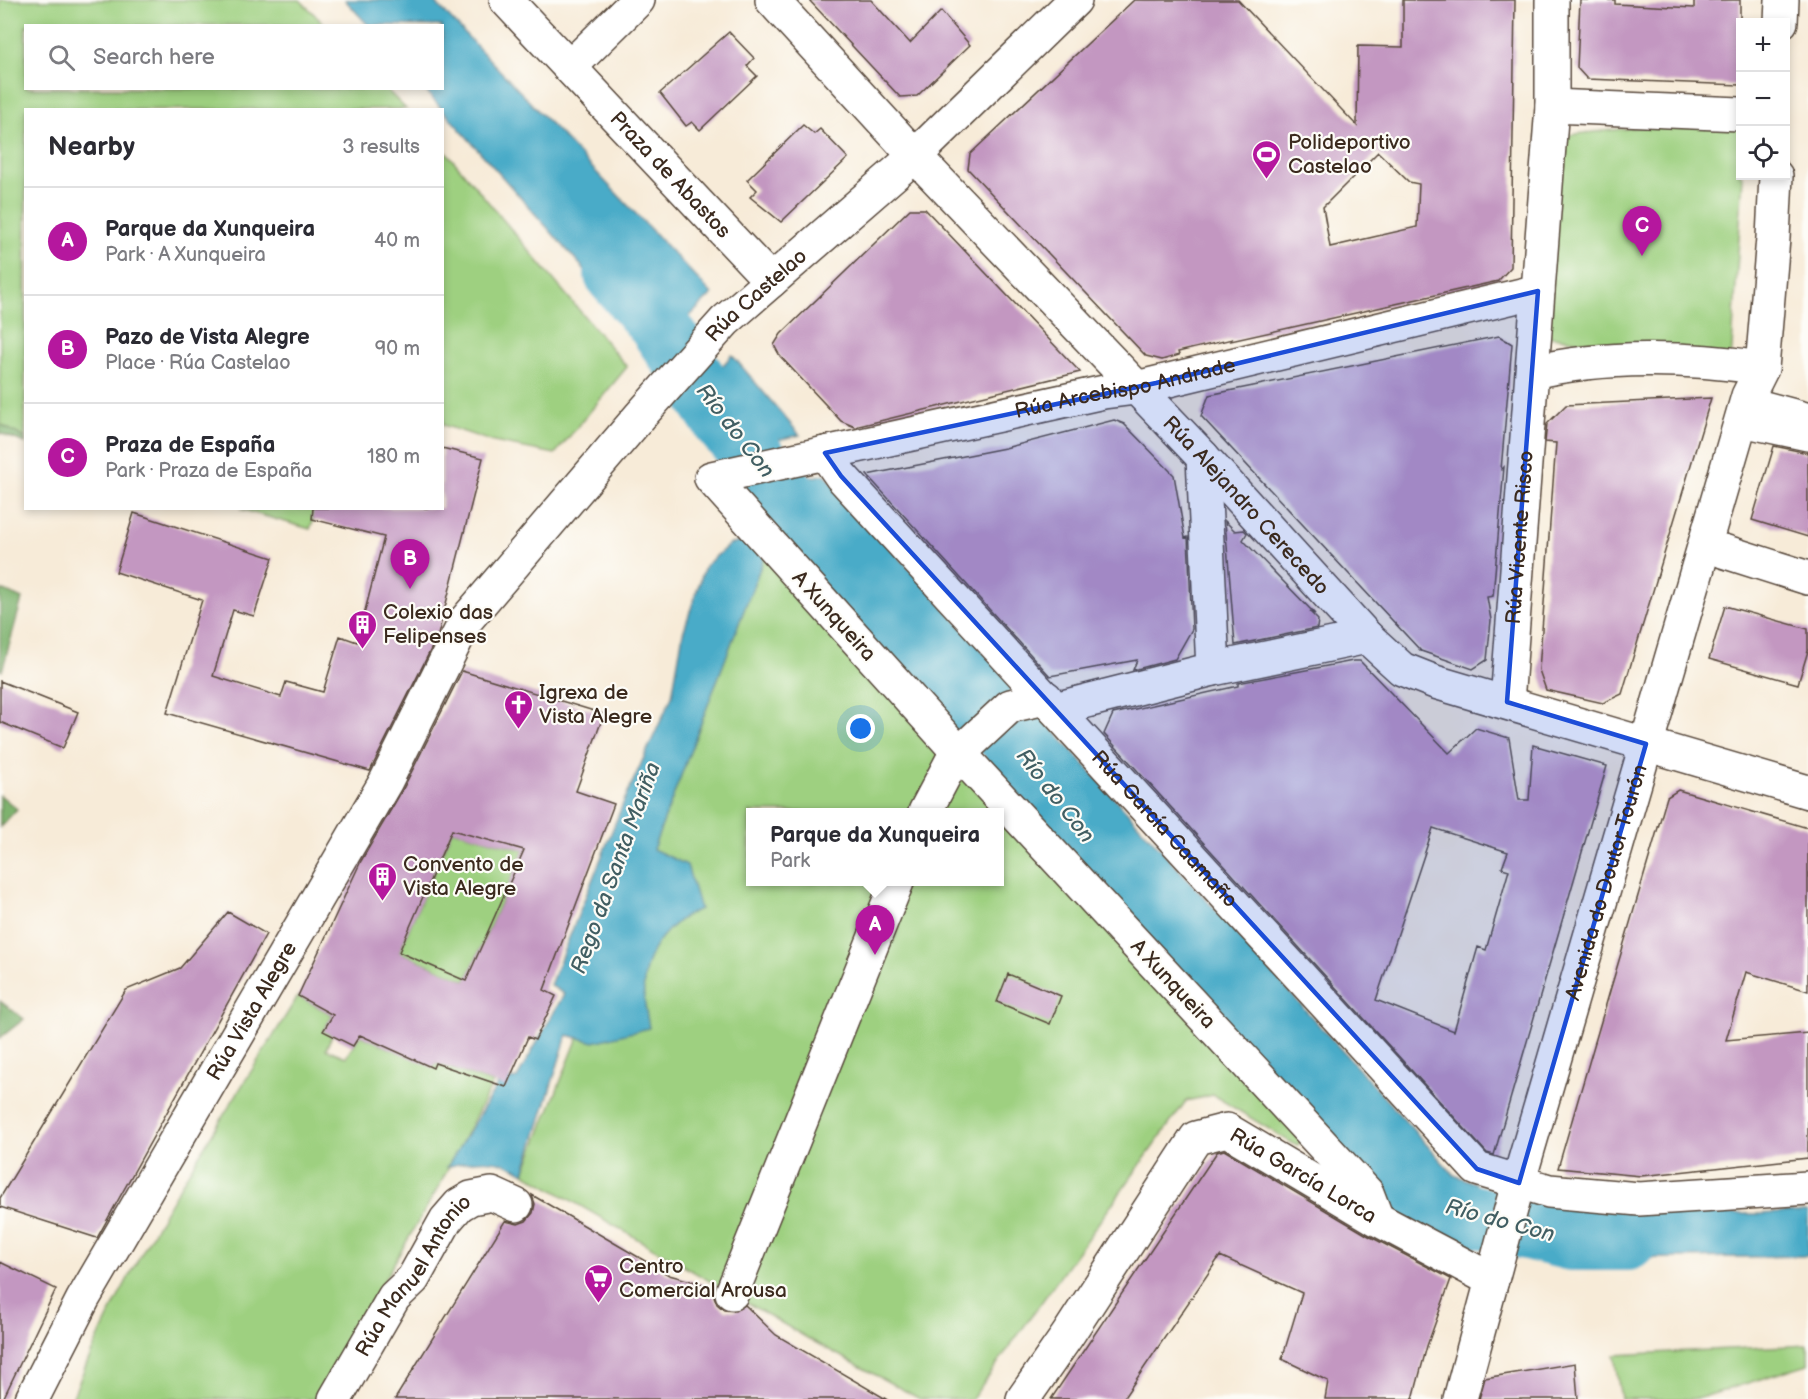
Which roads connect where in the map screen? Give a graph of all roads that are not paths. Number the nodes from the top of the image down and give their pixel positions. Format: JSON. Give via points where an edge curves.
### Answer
{"nodes":[{"id":1,"x":506,"y":0,"type":"edge"},
{"id":2,"x":638,"y":0,"type":"edge"},
{"id":3,"x":772,"y":0,"type":"edge"},
{"id":4,"x":1075,"y":0,"type":"edge"},
{"id":5,"x":1552,"y":0,"type":"edge"},
{"id":6,"x":1782,"y":0,"type":"edge"},
{"id":7,"x":1781,"y":18,"type":"edge"},
{"id":8,"x":570,"y":67,"type":"junction"},
{"id":9,"x":1552,"y":106,"type":"junction"},
{"id":10,"x":1736,"y":114,"type":"edge"},
{"id":11,"x":915,"y":156,"type":"junction"},
{"id":12,"x":1776,"y":180,"type":"edge"},
{"id":13,"x":771,"y":281,"type":"junction"},
{"id":14,"x":1538,"y":291,"type":"junction"},
{"id":15,"x":1533,"y":372,"type":"junction"},
{"id":16,"x":1136,"y":388,"type":"junction"},
{"id":17,"x":1751,"y":395,"type":"junction"},
{"id":18,"x":1808,"y":412,"type":"edge"},
{"id":19,"x":1808,"y":434,"type":"edge"},
{"id":20,"x":825,"y":453,"type":"junction"},
{"id":21,"x":1203,"y":456,"type":"junction"},
{"id":22,"x":711,"y":478,"type":"joint"},
{"id":23,"x":1723,"y":551,"type":"dead end"},
{"id":24,"x":1808,"y":578,"type":"edge"},
{"id":25,"x":466,"y":620,"type":"joint"},
{"id":26,"x":1367,"y":637,"type":"junction"},
{"id":27,"x":1213,"y":669,"type":"junction"},
{"id":28,"x":1507,"y":702,"type":"junction"},
{"id":29,"x":1051,"y":703,"type":"junction"},
{"id":30,"x":1646,"y":744,"type":"junction"},
{"id":31,"x":959,"y":753,"type":"junction"},
{"id":32,"x":1808,"y":792,"type":"edge"},
{"id":33,"x":928,"y":808,"type":"edge"},
{"id":34,"x":895,"y":886,"type":"edge"},
{"id":35,"x":1518,"y":1186,"type":"junction"},
{"id":36,"x":1808,"y":1188,"type":"edge"},
{"id":37,"x":516,"y":1204,"type":"dead end"},
{"id":38,"x":1377,"y":1220,"type":"junction"},
{"id":39,"x":1494,"y":1272,"type":"junction"},
{"id":40,"x":732,"y":1293,"type":"dead end"},
{"id":41,"x":32,"y":1399,"type":"edge"},
{"id":42,"x":335,"y":1399,"type":"edge"},
{"id":43,"x":1023,"y":1399,"type":"edge"},
{"id":44,"x":1460,"y":1399,"type":"edge"}],
"edges":[{"from":1,"to":8,"type":"street","name":"Praza de Abastos"},
{"from":2,"to":8,"type":"street"},
{"from":3,"to":11,"type":"street","name":"Rúa Alejandro Cerecedo"},
{"from":4,"to":11,"type":"street","name":"Rúa Castelao"},
{"from":5,"to":9,"type":"street","name":"Rúa Vicente Risco"},
{"from":6,"to":7,"type":"street"},
{"from":8,"to":13,"type":"street","name":"Praza de Abastos"},
{"from":9,"to":10,"type":"street"},
{"from":9,"to":14,"type":"street","name":"Rúa Vicente Risco"},
{"from":11,"to":13,"type":"street","name":"Rúa Castelao"},
{"from":11,"to":16,"type":"street","name":"Rúa Alejandro Cerecedo"},
{"from":12,"to":17,"type":"street","name":"Avenida do Doutor Tourón","via":[[1773,238]]},
{"from":13,"to":25,"type":"street","name":"Rúa Castelao","via":[[725,321],[640,415]]},
{"from":14,"to":15,"type":"street","name":"Rúa Vicente Risco"},
{"from":14,"to":16,"type":"street","name":"Rúa Arcebispo Andrade"},
{"from":15,"to":17,"type":"street","via":[[1569,363],[1731,363]]},
{"from":15,"to":28,"type":"street","name":"Rúa Vicente Risco"},
{"from":16,"to":20,"type":"street","name":"Rúa Arcebispo Andrade"},
{"from":16,"to":21,"type":"street","name":"Rúa Alejandro Cerecedo"},
{"from":17,"to":18,"type":"lane"},
{"from":17,"to":19,"type":"street"},
{"from":17,"to":30,"type":"street","name":"Avenida do Doutor Tourón"},
{"from":20,"to":22,"type":"street","name":"Rúa Arcebispo Andrade"},
{"from":20,"to":29,"type":"street","name":"Rúa García Caamaño","via":[[841,476]]},
{"from":21,"to":26,"type":"street","name":"Rúa Alejandro Cerecedo"},
{"from":21,"to":27,"type":"street"},
{"from":22,"to":31,"type":"street","name":"A Xunqueira"},
{"from":23,"to":24,"type":"street"},
{"from":25,"to":41,"type":"street","name":"Rúa Vista Alegre","via":[[386,781],[83,1299]]},
{"from":26,"to":27,"type":"street"},
{"from":26,"to":28,"type":"street","name":"Rúa Alejandro Cerecedo","via":[[1402,669],[1416,676]]},
{"from":27,"to":29,"type":"street"},
{"from":28,"to":30,"type":"street","name":"Rúa Alejandro Cerecedo"},
{"from":29,"to":31,"type":"street","via":[[1010,706]]},
{"from":29,"to":35,"type":"street","name":"Rúa García Caamaño","via":[[1477,1169]]},
{"from":30,"to":32,"type":"street","name":"Rúa Alejandro Cerecedo"},
{"from":30,"to":35,"type":"street","name":"Avenida do Doutor Tourón"},
{"from":31,"to":33,"type":"street"},
{"from":31,"to":38,"type":"street","name":"A Xunqueira","via":[[1367,1193]]},
{"from":34,"to":40,"type":"street"},
{"from":35,"to":36,"type":"street","name":"Rúa García Caamaño","via":[[1639,1199]]},
{"from":35,"to":39,"type":"street","name":"Avenida do Doutor Tourón"},
{"from":37,"to":42,"type":"street","name":"Rúa Manuel Antonio","via":[[492,1194],[459,1204],[413,1279],[394,1297]]},
{"from":38,"to":39,"type":"street","name":"Rúa García Lorca"},
{"from":38,"to":43,"type":"street","name":"Rúa García Lorca","via":[[1227,1130],[1196,1138]]},
{"from":39,"to":44,"type":"street","name":"Avenida do Doutor Tourón"}]}
